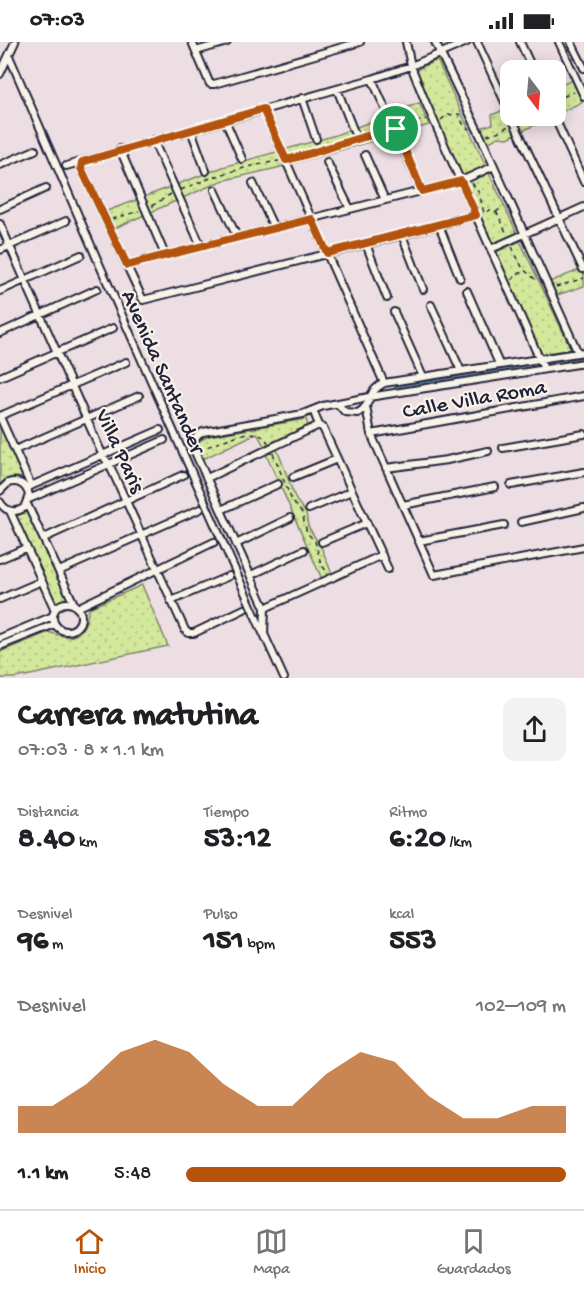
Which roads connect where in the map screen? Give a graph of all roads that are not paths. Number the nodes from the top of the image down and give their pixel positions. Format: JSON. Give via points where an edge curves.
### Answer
{"nodes":[{"id":1,"x":15,"y":42,"type":"edge"},
{"id":2,"x":192,"y":42,"type":"edge"},
{"id":3,"x":227,"y":42,"type":"edge"},
{"id":4,"x":360,"y":42,"type":"edge"},
{"id":5,"x":406,"y":42,"type":"edge"},
{"id":6,"x":435,"y":42,"type":"edge"},
{"id":7,"x":466,"y":42,"type":"edge"},
{"id":8,"x":477,"y":42,"type":"edge"},
{"id":9,"x":520,"y":42,"type":"edge"},
{"id":10,"x":559,"y":42,"type":"edge"},
{"id":11,"x":572,"y":42,"type":"edge"},
{"id":12,"x":196,"y":51,"type":"junction"},
{"id":13,"x":440,"y":54,"type":"junction"},
{"id":14,"x":9,"y":56,"type":"junction"},
{"id":15,"x":528,"y":60,"type":"edge"},
{"id":16,"x":411,"y":66,"type":"junction"},
{"id":17,"x":584,"y":68,"type":"edge"},
{"id":18,"x":0,"y":74,"type":"edge"},
{"id":19,"x":372,"y":79,"type":"junction"},
{"id":20,"x":336,"y":89,"type":"junction"},
{"id":21,"x":500,"y":91,"type":"edge"},
{"id":22,"x":584,"y":96,"type":"edge"},
{"id":23,"x":302,"y":98,"type":"junction"},
{"id":24,"x":263,"y":109,"type":"junction"},
{"id":25,"x":225,"y":120,"type":"junction"},
{"id":26,"x":516,"y":126,"type":"edge"},
{"id":27,"x":559,"y":126,"type":"edge"},
{"id":28,"x":190,"y":130,"type":"junction"},
{"id":29,"x":354,"y":132,"type":"dead end"},
{"id":30,"x":316,"y":139,"type":"dead end"},
{"id":31,"x":153,"y":140,"type":"junction"},
{"id":32,"x":120,"y":149,"type":"junction"},
{"id":33,"x":35,"y":150,"type":"dead end"},
{"id":34,"x":365,"y":154,"type":"dead end"},
{"id":35,"x":242,"y":159,"type":"dead end"},
{"id":36,"x":82,"y":162,"type":"junction"},
{"id":37,"x":327,"y":162,"type":"dead end"},
{"id":38,"x":0,"y":165,"type":"edge"},
{"id":39,"x":66,"y":166,"type":"dead end"},
{"id":40,"x":494,"y":166,"type":"junction"},
{"id":41,"x":206,"y":171,"type":"dead end"},
{"id":42,"x":464,"y":180,"type":"junction"},
{"id":43,"x":584,"y":182,"type":"edge"},
{"id":44,"x":253,"y":183,"type":"dead end"},
{"id":45,"x":46,"y":188,"type":"dead end"},
{"id":46,"x":216,"y":190,"type":"dead end"},
{"id":47,"x":422,"y":191,"type":"junction"},
{"id":48,"x":385,"y":200,"type":"junction"},
{"id":49,"x":584,"y":207,"type":"edge"},
{"id":50,"x":0,"y":209,"type":"edge"},
{"id":51,"x":350,"y":209,"type":"junction"},
{"id":52,"x":476,"y":215,"type":"junction"},
{"id":53,"x":312,"y":219,"type":"junction"},
{"id":54,"x":558,"y":219,"type":"junction"},
{"id":55,"x":66,"y":221,"type":"dead end"},
{"id":56,"x":0,"y":224,"type":"edge"},
{"id":57,"x":440,"y":225,"type":"junction"},
{"id":58,"x":274,"y":228,"type":"junction"},
{"id":59,"x":525,"y":234,"type":"junction"},
{"id":60,"x":402,"y":235,"type":"junction"},
{"id":61,"x":237,"y":237,"type":"junction"},
{"id":62,"x":366,"y":244,"type":"junction"},
{"id":63,"x":10,"y":246,"type":"junction"},
{"id":64,"x":201,"y":246,"type":"junction"},
{"id":65,"x":491,"y":249,"type":"junction"},
{"id":66,"x":0,"y":250,"type":"edge"},
{"id":67,"x":327,"y":253,"type":"junction"},
{"id":68,"x":81,"y":255,"type":"dead end"},
{"id":69,"x":165,"y":255,"type":"junction"},
{"id":70,"x":127,"y":265,"type":"junction"},
{"id":71,"x":583,"y":269,"type":"edge"},
{"id":72,"x":460,"y":278,"type":"dead end"},
{"id":73,"x":25,"y":280,"type":"junction"},
{"id":74,"x":97,"y":289,"type":"dead end"},
{"id":75,"x":423,"y":289,"type":"dead end"},
{"id":76,"x":0,"y":291,"type":"edge"},
{"id":77,"x":467,"y":291,"type":"dead end"},
{"id":78,"x":387,"y":298,"type":"dead end"},
{"id":79,"x":432,"y":305,"type":"dead end"},
{"id":80,"x":394,"y":312,"type":"dead end"},
{"id":81,"x":42,"y":315,"type":"junction"},
{"id":82,"x":113,"y":328,"type":"dead end"},
{"id":83,"x":0,"y":333,"type":"edge"},
{"id":84,"x":58,"y":352,"type":"junction"},
{"id":85,"x":581,"y":352,"type":"edge"},
{"id":86,"x":539,"y":359,"type":"junction"},
{"id":87,"x":126,"y":362,"type":"dead end"},
{"id":88,"x":584,"y":363,"type":"edge"},
{"id":89,"x":499,"y":364,"type":"junction"},
{"id":90,"x":544,"y":369,"type":"junction"},
{"id":91,"x":461,"y":371,"type":"junction"},
{"id":92,"x":0,"y":377,"type":"edge"},
{"id":93,"x":423,"y":377,"type":"junction"},
{"id":94,"x":384,"y":383,"type":"junction"},
{"id":95,"x":72,"y":385,"type":"junction"},
{"id":96,"x":139,"y":396,"type":"dead end"},
{"id":97,"x":584,"y":396,"type":"edge"},
{"id":98,"x":369,"y":397,"type":"junction"},
{"id":99,"x":338,"y":404,"type":"junction"},
{"id":100,"x":366,"y":406,"type":"junction"},
{"id":101,"x":313,"y":410,"type":"junction"},
{"id":102,"x":358,"y":413,"type":"junction"},
{"id":103,"x":0,"y":416,"type":"edge"},
{"id":104,"x":87,"y":419,"type":"junction"},
{"id":105,"x":319,"y":425,"type":"junction"},
{"id":106,"x":160,"y":430,"type":"dead end"},
{"id":107,"x":371,"y":432,"type":"junction"},
{"id":108,"x":584,"y":434,"type":"edge"},
{"id":109,"x":164,"y":440,"type":"dead end"},
{"id":110,"x":503,"y":448,"type":"dead end"},
{"id":111,"x":15,"y":450,"type":"junction"},
{"id":112,"x":488,"y":451,"type":"dead end"},
{"id":113,"x":103,"y":456,"type":"junction"},
{"id":114,"x":337,"y":459,"type":"junction"},
{"id":115,"x":109,"y":464,"type":"junction"},
{"id":116,"x":386,"y":468,"type":"junction"},
{"id":117,"x":584,"y":472,"type":"edge"},
{"id":118,"x":183,"y":475,"type":"dead end"},
{"id":119,"x":293,"y":477,"type":"dead end"},
{"id":120,"x":207,"y":478,"type":"junction"},
{"id":121,"x":278,"y":484,"type":"dead end"},
{"id":122,"x":511,"y":485,"type":"dead end"},
{"id":123,"x":29,"y":487,"type":"junction"},
{"id":124,"x":495,"y":487,"type":"dead end"},
{"id":125,"x":0,"y":491,"type":"edge"},
{"id":126,"x":352,"y":491,"type":"junction"},
{"id":127,"x":28,"y":501,"type":"junction"},
{"id":128,"x":126,"y":501,"type":"junction"},
{"id":129,"x":0,"y":502,"type":"edge"},
{"id":130,"x":403,"y":505,"type":"junction"},
{"id":131,"x":584,"y":508,"type":"edge"},
{"id":132,"x":200,"y":509,"type":"dead end"},
{"id":133,"x":309,"y":509,"type":"dead end"},
{"id":134,"x":5,"y":510,"type":"edge"},
{"id":135,"x":221,"y":510,"type":"junction"},
{"id":136,"x":290,"y":518,"type":"dead end"},
{"id":137,"x":521,"y":522,"type":"dead end"},
{"id":138,"x":367,"y":523,"type":"junction"},
{"id":139,"x":504,"y":525,"type":"dead end"},
{"id":140,"x":141,"y":534,"type":"junction"},
{"id":141,"x":44,"y":538,"type":"junction"},
{"id":142,"x":419,"y":540,"type":"junction"},
{"id":143,"x":214,"y":542,"type":"dead end"},
{"id":144,"x":322,"y":542,"type":"dead end"},
{"id":145,"x":236,"y":544,"type":"junction"},
{"id":146,"x":584,"y":547,"type":"edge"},
{"id":147,"x":26,"y":548,"type":"junction"},
{"id":148,"x":304,"y":549,"type":"dead end"},
{"id":149,"x":382,"y":555,"type":"junction"},
{"id":150,"x":0,"y":558,"type":"edge"},
{"id":151,"x":157,"y":569,"type":"junction"},
{"id":152,"x":388,"y":569,"type":"dead end"},
{"id":153,"x":59,"y":571,"type":"junction"},
{"id":154,"x":251,"y":575,"type":"junction"},
{"id":155,"x":229,"y":576,"type":"dead end"},
{"id":156,"x":42,"y":581,"type":"junction"},
{"id":157,"x":0,"y":598,"type":"edge"},
{"id":158,"x":171,"y":601,"type":"junction"},
{"id":159,"x":76,"y":607,"type":"junction"},
{"id":160,"x":265,"y":608,"type":"junction"},
{"id":161,"x":244,"y":609,"type":"dead end"},
{"id":162,"x":54,"y":613,"type":"junction"},
{"id":163,"x":55,"y":624,"type":"junction"},
{"id":164,"x":264,"y":634,"type":"junction"},
{"id":165,"x":0,"y":638,"type":"edge"},
{"id":166,"x":0,"y":646,"type":"edge"},
{"id":167,"x":284,"y":678,"type":"edge"}],
"edges":[{"from":1,"to":14,"type":"street"},
{"from":2,"to":12,"type":"street"},
{"from":3,"to":12,"type":"street"},
{"from":4,"to":12,"type":"street","via":[[210,84]]},
{"from":5,"to":16,"type":"street"},
{"from":6,"to":13,"type":"street"},
{"from":7,"to":13,"type":"street"},
{"from":8,"to":21,"type":"street"},
{"from":9,"to":15,"type":"street"},
{"from":10,"to":22,"type":"street"},
{"from":11,"to":17,"type":"street"},
{"from":13,"to":16,"type":"street"},
{"from":13,"to":40,"type":"street"},
{"from":14,"to":18,"type":"street"},
{"from":14,"to":164,"type":"street","name":"Avenida Santander"},
{"from":16,"to":19,"type":"street"},
{"from":16,"to":42,"type":"street"},
{"from":19,"to":20,"type":"street"},
{"from":19,"to":47,"type":"street"},
{"from":20,"to":23,"type":"street"},
{"from":20,"to":29,"type":"street"},
{"from":23,"to":24,"type":"street"},
{"from":23,"to":30,"type":"street"},
{"from":24,"to":25,"type":"street"},
{"from":24,"to":53,"type":"street"},
{"from":25,"to":28,"type":"street"},
{"from":25,"to":35,"type":"street"},
{"from":26,"to":54,"type":"street"},
{"from":27,"to":43,"type":"street"},
{"from":28,"to":31,"type":"street"},
{"from":28,"to":41,"type":"street"},
{"from":31,"to":32,"type":"street"},
{"from":31,"to":64,"type":"street"},
{"from":32,"to":36,"type":"street"},
{"from":32,"to":69,"type":"street"},
{"from":33,"to":38,"type":"street"},
{"from":34,"to":48,"type":"street"},
{"from":36,"to":39,"type":"street"},
{"from":36,"to":70,"type":"street","via":[[81,168]]},
{"from":37,"to":51,"type":"street"},
{"from":40,"to":42,"type":"street"},
{"from":40,"to":59,"type":"street"},
{"from":42,"to":47,"type":"street"},
{"from":42,"to":52,"type":"street"},
{"from":44,"to":58,"type":"street"},
{"from":45,"to":50,"type":"street"},
{"from":46,"to":61,"type":"street"},
{"from":47,"to":48,"type":"street"},
{"from":48,"to":51,"type":"street"},
{"from":49,"to":54,"type":"street"},
{"from":51,"to":53,"type":"street"},
{"from":52,"to":57,"type":"street"},
{"from":52,"to":65,"type":"street"},
{"from":53,"to":58,"type":"street"},
{"from":53,"to":67,"type":"street"},
{"from":54,"to":59,"type":"street"},
{"from":54,"to":71,"type":"street"},
{"from":55,"to":63,"type":"street"},
{"from":56,"to":63,"type":"street","name":"Villa Paris"},
{"from":57,"to":60,"type":"street"},
{"from":57,"to":72,"type":"street"},
{"from":58,"to":61,"type":"street"},
{"from":59,"to":65,"type":"street"},
{"from":59,"to":85,"type":"street"},
{"from":60,"to":62,"type":"street"},
{"from":60,"to":75,"type":"street"},
{"from":61,"to":64,"type":"street"},
{"from":62,"to":67,"type":"street"},
{"from":62,"to":78,"type":"street"},
{"from":63,"to":66,"type":"street"},
{"from":63,"to":73,"type":"street","name":"Villa Paris"},
{"from":64,"to":69,"type":"street"},
{"from":65,"to":86,"type":"street"},
{"from":67,"to":70,"type":"street","via":[[143,300]]},
{"from":67,"to":94,"type":"street"},
{"from":68,"to":73,"type":"street"},
{"from":69,"to":70,"type":"street"},
{"from":73,"to":76,"type":"street"},
{"from":73,"to":81,"type":"street","name":"Villa Paris"},
{"from":74,"to":81,"type":"street"},
{"from":77,"to":89,"type":"street"},
{"from":79,"to":91,"type":"street"},
{"from":80,"to":93,"type":"street"},
{"from":81,"to":83,"type":"street"},
{"from":81,"to":84,"type":"street","name":"Villa Paris"},
{"from":82,"to":84,"type":"street"},
{"from":84,"to":92,"type":"street"},
{"from":84,"to":95,"type":"street","name":"Villa Paris"},
{"from":85,"to":86,"type":"street"},
{"from":86,"to":89,"type":"street"},
{"from":86,"to":90,"type":"street"},
{"from":87,"to":95,"type":"street"},
{"from":88,"to":90,"type":"street"},
{"from":89,"to":91,"type":"street"},
{"from":90,"to":98,"type":"street"},
{"from":91,"to":93,"type":"street"},
{"from":93,"to":94,"type":"street"},
{"from":94,"to":98,"type":"street"},
{"from":95,"to":103,"type":"street"},
{"from":95,"to":104,"type":"street","name":"Villa Paris"},
{"from":96,"to":104,"type":"street"},
{"from":97,"to":107,"type":"street","name":"Calle Villa Roma"},
{"from":98,"to":99,"type":"street"},
{"from":98,"to":100,"type":"street"},
{"from":99,"to":101,"type":"street"},
{"from":99,"to":102,"type":"street","via":[[345,411]]},
{"from":100,"to":102,"type":"street"},
{"from":100,"to":107,"type":"street"},
{"from":101,"to":105,"type":"street"},
{"from":101,"to":120,"type":"street","name":"Avenida Santander","via":[[203,432],[195,437],[194,450]]},
{"from":102,"to":107,"type":"street"},
{"from":103,"to":111,"type":"street"},
{"from":104,"to":111,"type":"street"},
{"from":104,"to":113,"type":"street","name":"Villa Paris"},
{"from":105,"to":114,"type":"street"},
{"from":105,"to":120,"type":"street"},
{"from":106,"to":113,"type":"street"},
{"from":107,"to":116,"type":"street"},
{"from":108,"to":110,"type":"street"},
{"from":109,"to":115,"type":"street"},
{"from":111,"to":123,"type":"street"},
{"from":112,"to":116,"type":"street"},
{"from":113,"to":115,"type":"street","name":"Villa Paris"},
{"from":113,"to":123,"type":"street"},
{"from":114,"to":119,"type":"street"},
{"from":114,"to":126,"type":"street"},
{"from":115,"to":127,"type":"street"},
{"from":115,"to":128,"type":"street","name":"Villa Paris"},
{"from":116,"to":130,"type":"street"},
{"from":117,"to":122,"type":"street"},
{"from":118,"to":128,"type":"street"},
{"from":120,"to":135,"type":"street"},
{"from":121,"to":135,"type":"street"},
{"from":123,"to":125,"type":"street","via":[[13,481]]},
{"from":123,"to":127,"type":"street"},
{"from":124,"to":130,"type":"street"},
{"from":126,"to":133,"type":"street"},
{"from":126,"to":138,"type":"street"},
{"from":127,"to":134,"type":"street","via":[[20,510]]},
{"from":127,"to":141,"type":"street"},
{"from":128,"to":140,"type":"street","name":"Villa Paris"},
{"from":128,"to":141,"type":"street"},
{"from":129,"to":134,"type":"street"},
{"from":130,"to":142,"type":"street"},
{"from":131,"to":137,"type":"street"},
{"from":132,"to":140,"type":"street"},
{"from":134,"to":147,"type":"street"},
{"from":135,"to":145,"type":"street"},
{"from":136,"to":145,"type":"street"},
{"from":138,"to":144,"type":"street"},
{"from":138,"to":149,"type":"street"},
{"from":139,"to":142,"type":"street"},
{"from":140,"to":151,"type":"street","name":"Villa Paris"},
{"from":140,"to":153,"type":"street"},
{"from":141,"to":153,"type":"street"},
{"from":142,"to":146,"type":"street","via":[[434,575]]},
{"from":143,"to":151,"type":"street"},
{"from":145,"to":154,"type":"street"},
{"from":147,"to":150,"type":"street"},
{"from":147,"to":156,"type":"street"},
{"from":148,"to":154,"type":"street"},
{"from":149,"to":152,"type":"street"},
{"from":149,"to":160,"type":"street"},
{"from":151,"to":158,"type":"street","name":"Villa Paris"},
{"from":151,"to":159,"type":"street"},
{"from":153,"to":159,"type":"street"},
{"from":154,"to":160,"type":"street"},
{"from":155,"to":158,"type":"street"},
{"from":156,"to":157,"type":"street"},
{"from":156,"to":162,"type":"street"},
{"from":158,"to":161,"type":"street","name":"Villa Paris","via":[[188,633]]},
{"from":159,"to":162,"type":"street","via":[[62,604]]},
{"from":159,"to":163,"type":"street","via":[[80,620],[75,627],[62,630]]},
{"from":160,"to":164,"type":"street"},
{"from":162,"to":163,"type":"street"},
{"from":162,"to":165,"type":"street"},
{"from":163,"to":166,"type":"street"},
{"from":164,"to":167,"type":"street","name":"Avenida Santander"}]}
